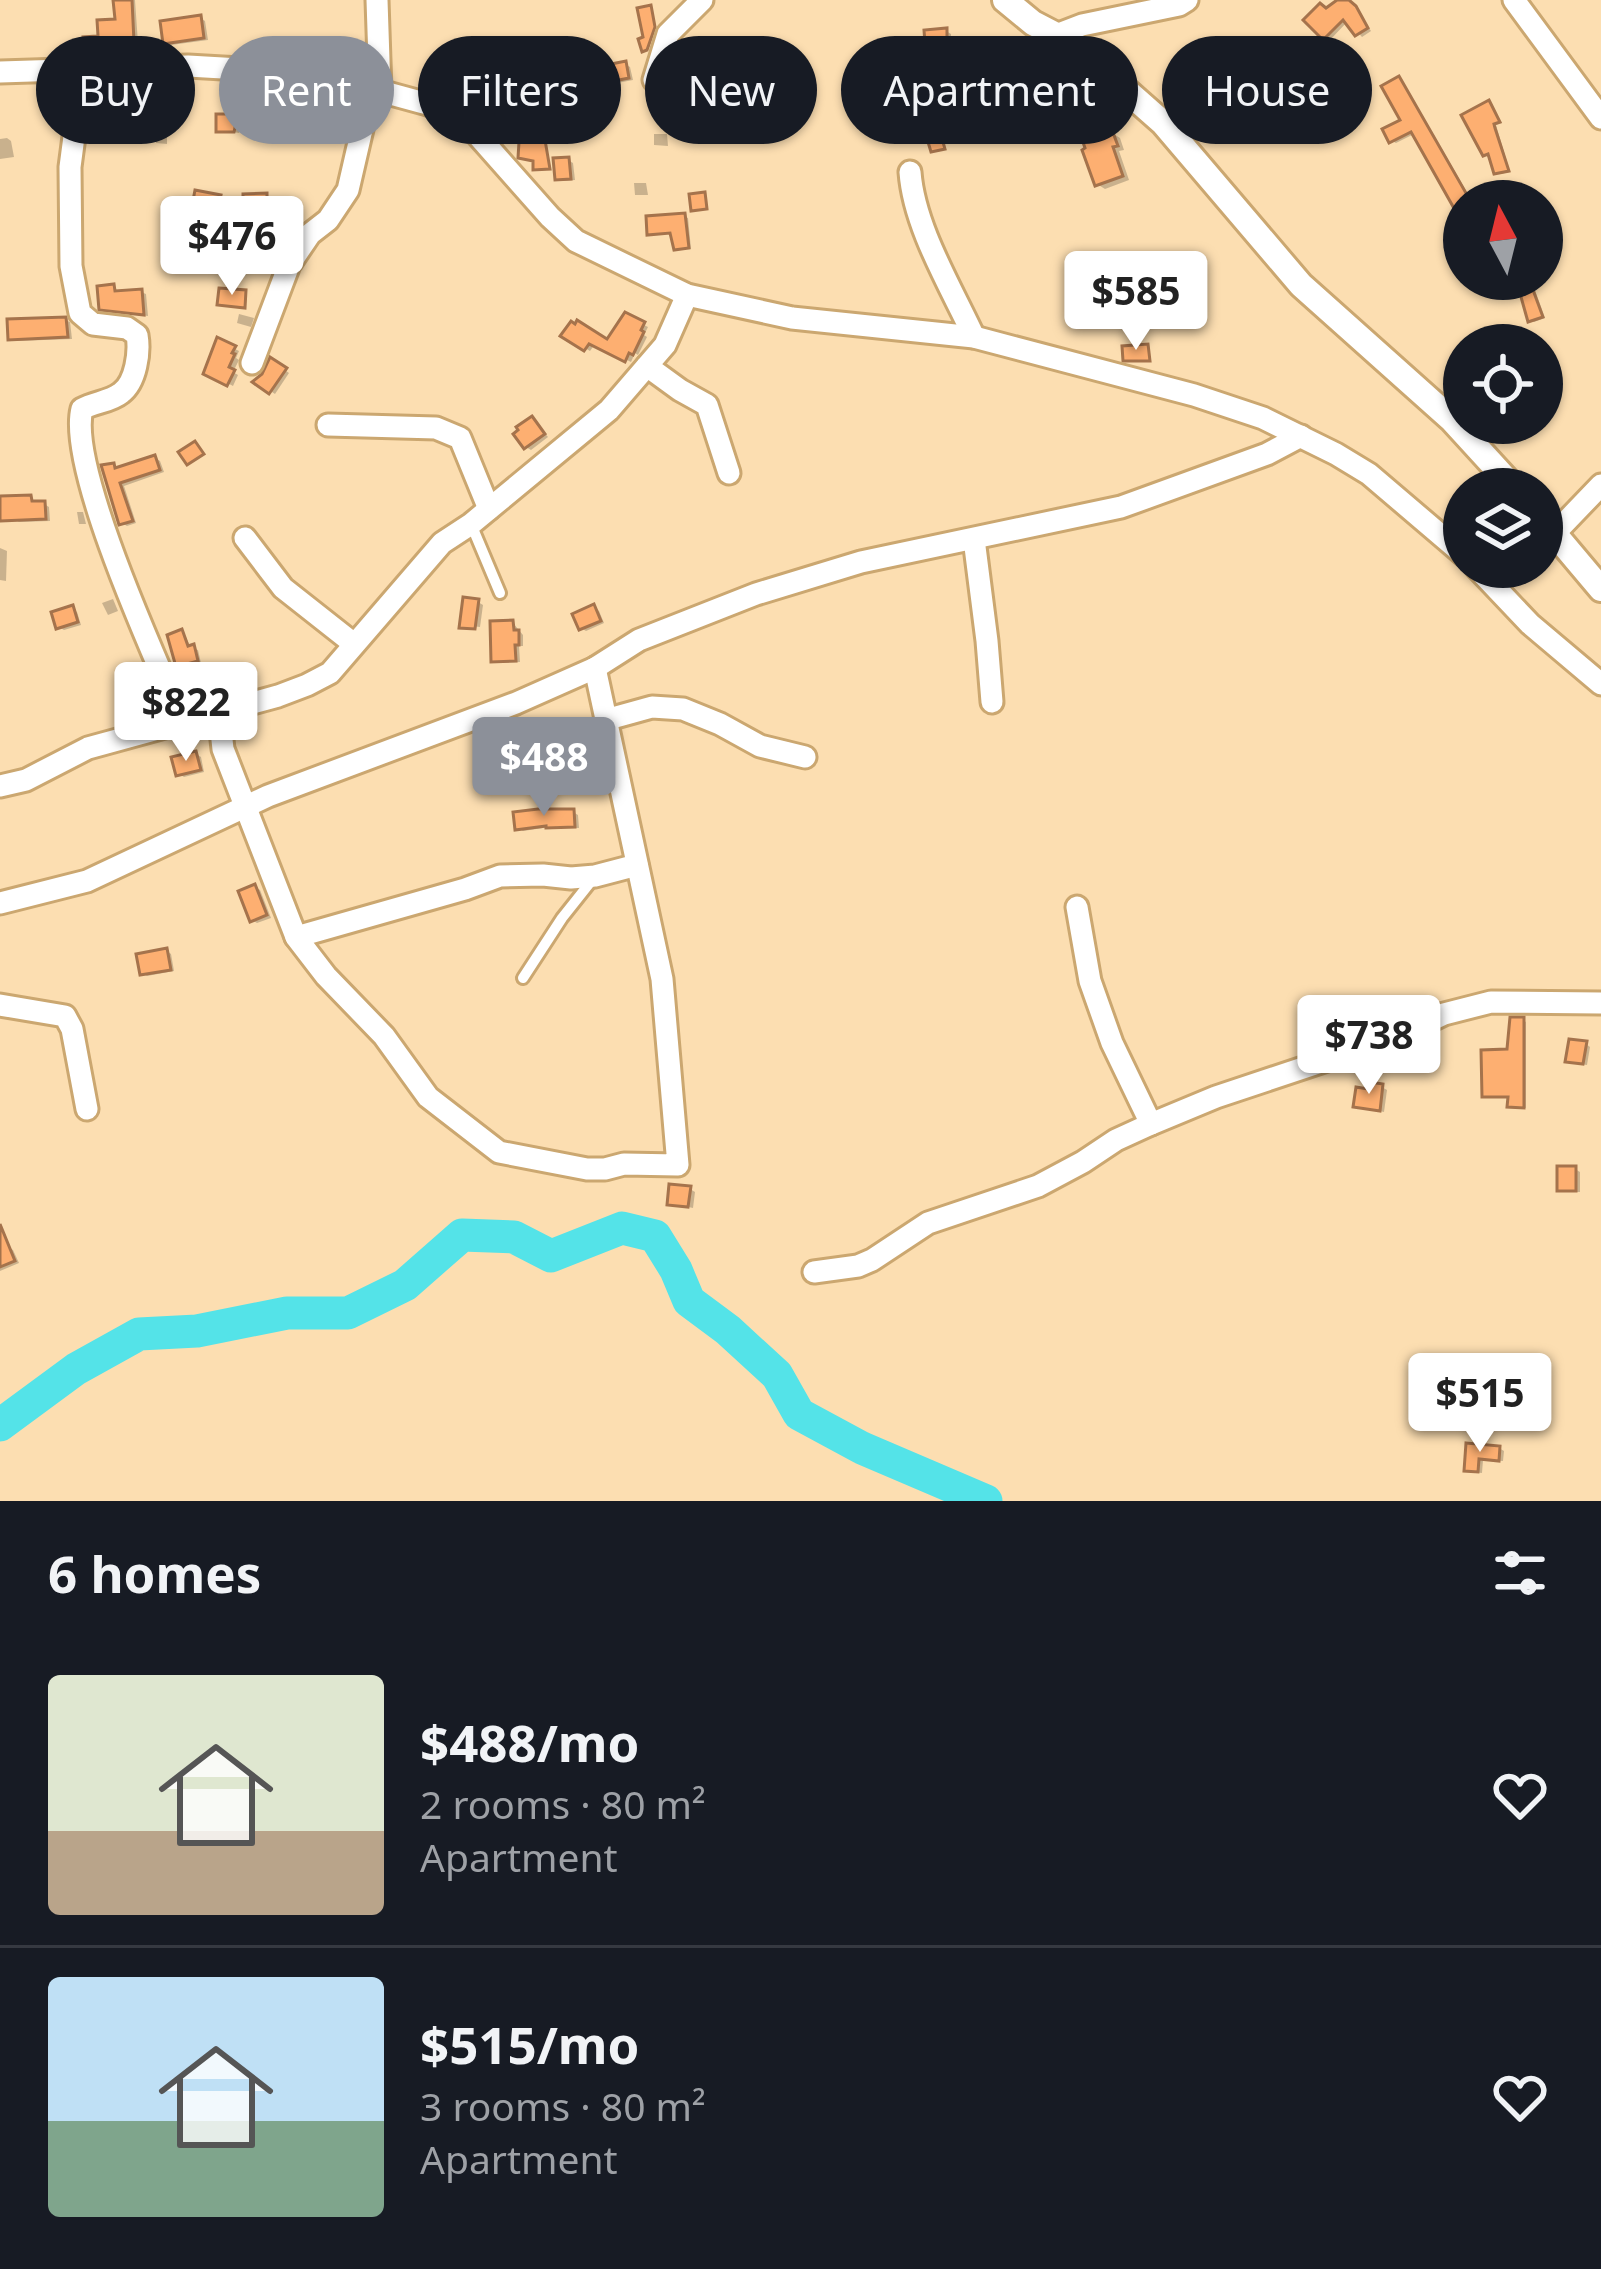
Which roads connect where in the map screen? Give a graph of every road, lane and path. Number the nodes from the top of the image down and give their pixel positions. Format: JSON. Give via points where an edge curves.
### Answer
{"nodes":[{"id":1,"x":377,"y":0,"type":"edge"},
{"id":2,"x":702,"y":0,"type":"edge"},
{"id":3,"x":1005,"y":0,"type":"edge"},
{"id":4,"x":1187,"y":0,"type":"edge"},
{"id":5,"x":1514,"y":0,"type":"edge"},
{"id":6,"x":1056,"y":35,"type":"junction"},
{"id":7,"x":376,"y":36,"type":"edge"},
{"id":8,"x":667,"y":36,"type":"edge"},
{"id":9,"x":0,"y":71,"type":"edge"},
{"id":10,"x":36,"y":71,"type":"edge"},
{"id":11,"x":394,"y":96,"type":"edge"},
{"id":12,"x":1601,"y":118,"type":"edge"},
{"id":13,"x":73,"y":144,"type":"edge"},
{"id":14,"x":359,"y":144,"type":"edge"},
{"id":15,"x":910,"y":172,"type":"dead end"},
{"id":16,"x":688,"y":296,"type":"junction"},
{"id":17,"x":974,"y":337,"type":"junction"},
{"id":18,"x":252,"y":363,"type":"dead end"},
{"id":19,"x":647,"y":367,"type":"junction"},
{"id":20,"x":328,"y":425,"type":"dead end"},
{"id":21,"x":1300,"y":436,"type":"junction"},
{"id":22,"x":1496,"y":468,"type":"edge"},
{"id":23,"x":729,"y":473,"type":"dead end"},
{"id":24,"x":1601,"y":484,"type":"edge"},
{"id":25,"x":1563,"y":515,"type":"edge"},
{"id":26,"x":480,"y":517,"type":"junction"},
{"id":27,"x":1443,"y":537,"type":"edge"},
{"id":28,"x":245,"y":538,"type":"dead end"},
{"id":29,"x":974,"y":539,"type":"junction"},
{"id":30,"x":1563,"y":543,"type":"edge"},
{"id":31,"x":1496,"y":588,"type":"edge"},
{"id":32,"x":1601,"y":589,"type":"edge"},
{"id":33,"x":500,"y":593,"type":"dead end"},
{"id":34,"x":354,"y":644,"type":"junction"},
{"id":35,"x":595,"y":668,"type":"junction"},
{"id":36,"x":1601,"y":684,"type":"edge"},
{"id":37,"x":992,"y":702,"type":"dead end"},
{"id":38,"x":218,"y":712,"type":"junction"},
{"id":39,"x":605,"y":720,"type":"junction"},
{"id":40,"x":183,"y":723,"type":"junction"},
{"id":41,"x":806,"y":757,"type":"dead end"},
{"id":42,"x":0,"y":786,"type":"edge"},
{"id":43,"x":246,"y":808,"type":"junction"},
{"id":44,"x":637,"y":866,"type":"junction"},
{"id":45,"x":595,"y":876,"type":"junction"},
{"id":46,"x":0,"y":903,"type":"edge"},
{"id":47,"x":1077,"y":908,"type":"dead end"},
{"id":48,"x":296,"y":937,"type":"junction"},
{"id":49,"x":523,"y":978,"type":"dead end"},
{"id":50,"x":1601,"y":1003,"type":"edge"},
{"id":51,"x":0,"y":1005,"type":"edge"},
{"id":52,"x":87,"y":1109,"type":"dead end"},
{"id":53,"x":1151,"y":1124,"type":"junction"},
{"id":54,"x":814,"y":1272,"type":"dead end"}],
"edges":[{"from":1,"to":7,"type":"street"},
{"from":2,"to":8,"type":"street"},
{"from":3,"to":6,"type":"street"},
{"from":4,"to":6,"type":"street"},
{"from":5,"to":12,"type":"street"},
{"from":6,"to":22,"type":"street","via":[[1163,123],[1301,285]]},
{"from":9,"to":10,"type":"street"},
{"from":11,"to":16,"type":"street","via":[[452,112],[576,241]]},
{"from":13,"to":40,"type":"street","via":[[71,266],[80,314],[127,328],[139,346],[121,393],[82,410],[82,450],[128,594]]},
{"from":14,"to":18,"type":"street","via":[[348,190],[289,265]]},
{"from":15,"to":17,"type":"street","via":[[924,227]]},
{"from":16,"to":17,"type":"street","via":[[792,318]]},
{"from":16,"to":19,"type":"street"},
{"from":17,"to":21,"type":"street","via":[[1193,394]]},
{"from":19,"to":23,"type":"street","via":[[707,405]]},
{"from":19,"to":26,"type":"street","via":[[609,410]]},
{"from":20,"to":26,"type":"street","via":[[436,428],[460,438]]},
{"from":21,"to":27,"type":"street","via":[[1370,474]]},
{"from":21,"to":29,"type":"street","via":[[1121,507]]},
{"from":24,"to":25,"type":"street"},
{"from":26,"to":33,"type":"lane"},
{"from":26,"to":34,"type":"street","via":[[442,543]]},
{"from":28,"to":34,"type":"street","via":[[283,588]]},
{"from":29,"to":35,"type":"street","via":[[756,594],[639,640]]},
{"from":29,"to":37,"type":"street"},
{"from":30,"to":32,"type":"street"},
{"from":31,"to":36,"type":"street"},
{"from":34,"to":38,"type":"street","via":[[307,686]]},
{"from":35,"to":39,"type":"street"},
{"from":35,"to":43,"type":"street"},
{"from":38,"to":40,"type":"street"},
{"from":38,"to":43,"type":"street"},
{"from":39,"to":41,"type":"street","via":[[652,707],[683,709],[760,746]]},
{"from":39,"to":44,"type":"street"},
{"from":40,"to":42,"type":"street","via":[[88,748]]},
{"from":43,"to":46,"type":"street","via":[[86,881]]},
{"from":43,"to":48,"type":"street"},
{"from":44,"to":45,"type":"street"},
{"from":44,"to":48,"type":"street","via":[[662,979],[678,1165],[587,1169],[499,1152],[428,1097]]},
{"from":45,"to":48,"type":"street","via":[[500,875]]},
{"from":45,"to":49,"type":"lane"},
{"from":47,"to":53,"type":"street","via":[[1090,980]]},
{"from":50,"to":53,"type":"street","via":[[1468,1006]]},
{"from":51,"to":52,"type":"street","via":[[65,1016]]},
{"from":53,"to":54,"type":"street","via":[[1038,1186],[928,1223],[858,1266]]}]}
